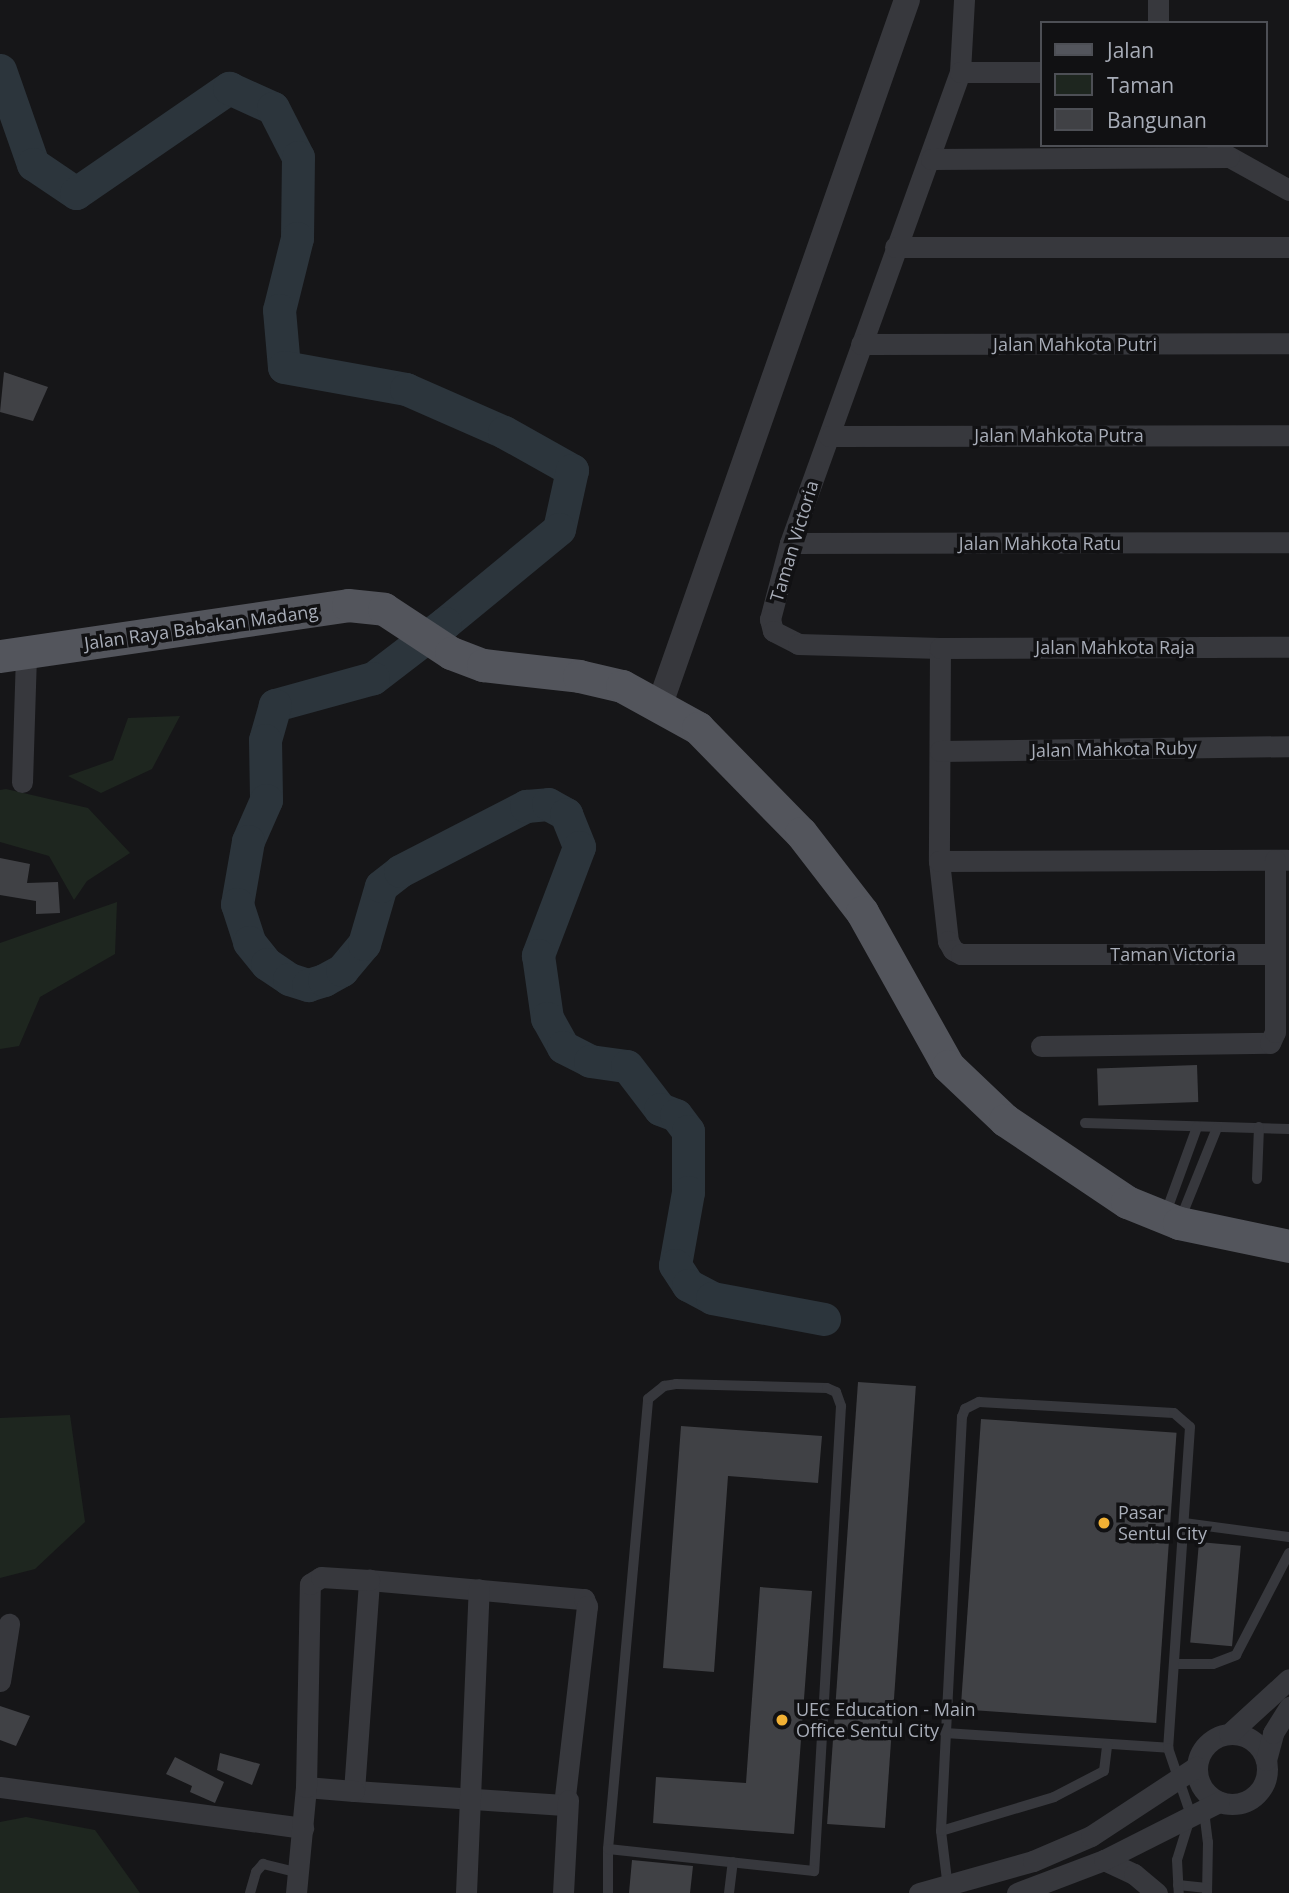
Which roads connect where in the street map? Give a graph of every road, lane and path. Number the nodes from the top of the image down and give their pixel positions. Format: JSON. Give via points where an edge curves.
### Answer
{"nodes":[{"id":1,"x":907,"y":0,"type":"edge"},
{"id":2,"x":964,"y":0,"type":"edge"},
{"id":3,"x":1158,"y":0,"type":"edge"},
{"id":4,"x":1158,"y":21,"type":"edge"},
{"id":5,"x":960,"y":72,"type":"junction"},
{"id":6,"x":1040,"y":72,"type":"edge"},
{"id":7,"x":1212,"y":147,"type":"edge"},
{"id":8,"x":1229,"y":157,"type":"junction"},
{"id":9,"x":930,"y":159,"type":"junction"},
{"id":10,"x":1289,"y":190,"type":"edge"},
{"id":11,"x":895,"y":247,"type":"junction"},
{"id":12,"x":1289,"y":247,"type":"edge"},
{"id":13,"x":1289,"y":343,"type":"edge"},
{"id":14,"x":861,"y":344,"type":"junction"},
{"id":15,"x":1289,"y":435,"type":"edge"},
{"id":16,"x":829,"y":436,"type":"junction"},
{"id":17,"x":1289,"y":542,"type":"edge"},
{"id":18,"x":790,"y":543,"type":"junction"},
{"id":19,"x":1289,"y":647,"type":"edge"},
{"id":20,"x":940,"y":648,"type":"junction"},
{"id":21,"x":13,"y":654,"type":"edge"},
{"id":22,"x":660,"y":704,"type":"junction"},
{"id":23,"x":1289,"y":746,"type":"edge"},
{"id":24,"x":940,"y":751,"type":"junction"},
{"id":25,"x":22,"y":782,"type":"dead end"},
{"id":26,"x":1282,"y":860,"type":"edge"},
{"id":27,"x":939,"y":861,"type":"junction"},
{"id":28,"x":1275,"y":954,"type":"junction"},
{"id":29,"x":1041,"y":1046,"type":"dead end"},
{"id":30,"x":1086,"y":1124,"type":"dead end"},
{"id":31,"x":1197,"y":1128,"type":"junction"},
{"id":32,"x":1217,"y":1128,"type":"junction"},
{"id":33,"x":1259,"y":1128,"type":"junction"},
{"id":34,"x":1289,"y":1129,"type":"edge"},
{"id":35,"x":1257,"y":1179,"type":"dead end"},
{"id":36,"x":1171,"y":1220,"type":"junction"},
{"id":37,"x":1289,"y":1246,"type":"edge"},
{"id":38,"x":1184,"y":1523,"type":"junction"},
{"id":39,"x":1289,"y":1537,"type":"edge"},
{"id":40,"x":1289,"y":1553,"type":"edge"},
{"id":41,"x":369,"y":1580,"type":"junction"},
{"id":42,"x":478,"y":1589,"type":"junction"},
{"id":43,"x":9,"y":1624,"type":"dead end"},
{"id":44,"x":1174,"y":1664,"type":"junction"},
{"id":45,"x":1289,"y":1679,"type":"edge"},
{"id":46,"x":0,"y":1681,"type":"edge"},
{"id":47,"x":1289,"y":1707,"type":"edge"},
{"id":48,"x":945,"y":1733,"type":"junction"},
{"id":49,"x":1229,"y":1734,"type":"junction"},
{"id":50,"x":1107,"y":1745,"type":"junction"},
{"id":51,"x":1168,"y":1748,"type":"junction"},
{"id":52,"x":1266,"y":1760,"type":"junction"},
{"id":53,"x":1188,"y":1773,"type":"junction"},
{"id":54,"x":0,"y":1787,"type":"edge"},
{"id":55,"x":306,"y":1787,"type":"junction"},
{"id":56,"x":354,"y":1791,"type":"junction"},
{"id":57,"x":568,"y":1800,"type":"junction"},
{"id":58,"x":473,"y":1801,"type":"junction"},
{"id":59,"x":1219,"y":1802,"type":"junction"},
{"id":60,"x":1194,"y":1813,"type":"junction"},
{"id":61,"x":303,"y":1828,"type":"junction"},
{"id":62,"x":941,"y":1831,"type":"junction"},
{"id":63,"x":608,"y":1849,"type":"junction"},
{"id":64,"x":1104,"y":1860,"type":"junction"},
{"id":65,"x":733,"y":1862,"type":"junction"},
{"id":66,"x":298,"y":1883,"type":"edge"},
{"id":67,"x":948,"y":1888,"type":"edge"},
{"id":68,"x":1179,"y":1889,"type":"edge"},
{"id":69,"x":1207,"y":1891,"type":"edge"},
{"id":70,"x":250,"y":1893,"type":"edge"},
{"id":71,"x":466,"y":1893,"type":"edge"},
{"id":72,"x":563,"y":1893,"type":"edge"},
{"id":73,"x":608,"y":1893,"type":"edge"},
{"id":74,"x":729,"y":1893,"type":"edge"},
{"id":75,"x":919,"y":1893,"type":"edge"},
{"id":76,"x":1017,"y":1893,"type":"edge"},
{"id":77,"x":1157,"y":1893,"type":"edge"}],
"edges":[{"from":1,"to":22,"type":"street"},
{"from":2,"to":5,"type":"street","name":"Taman Victoria"},
{"from":3,"to":4,"type":"street"},
{"from":5,"to":6,"type":"street"},
{"from":5,"to":9,"type":"street","name":"Taman Victoria"},
{"from":7,"to":8,"type":"street"},
{"from":8,"to":9,"type":"street"},
{"from":8,"to":10,"type":"street"},
{"from":9,"to":11,"type":"street","name":"Taman Victoria"},
{"from":11,"to":12,"type":"street"},
{"from":11,"to":14,"type":"street","name":"Taman Victoria"},
{"from":13,"to":14,"type":"street","name":"Jalan Mahkota Putri"},
{"from":14,"to":16,"type":"street","name":"Taman Victoria"},
{"from":15,"to":16,"type":"street","name":"Jalan Mahkota Putra"},
{"from":16,"to":18,"type":"street","name":"Taman Victoria"},
{"from":17,"to":18,"type":"street","name":"Jalan Mahkota Ratu"},
{"from":18,"to":20,"type":"street","name":"Taman Victoria","via":[[770,618],[773,631],[783,639],[798,644]]},
{"from":19,"to":20,"type":"street","name":"Jalan Mahkota Raja"},
{"from":20,"to":24,"type":"street","name":"Taman Victoria"},
{"from":21,"to":22,"type":"main road","name":"Jalan Raya Babakan Madang","via":[[348,605],[384,609],[451,653],[483,665],[579,676],[622,686]]},
{"from":21,"to":25,"type":"street"},
{"from":22,"to":36,"type":"main road","via":[[698,728],[736,762],[801,833],[862,912],[948,1066],[1005,1120],[1077,1171],[1128,1202]]},
{"from":23,"to":24,"type":"street","name":"Jalan Mahkota Ruby"},
{"from":24,"to":27,"type":"street","name":"Taman Victoria"},
{"from":26,"to":27,"type":"street"},
{"from":26,"to":28,"type":"street"},
{"from":27,"to":28,"type":"street","name":"Taman Victoria","via":[[948,941],[961,954]]},
{"from":28,"to":29,"type":"street","via":[[1275,1032],[1270,1043]]},
{"from":30,"to":31,"type":"lane"},
{"from":31,"to":32,"type":"lane"},
{"from":31,"to":36,"type":"lane"},
{"from":32,"to":33,"type":"lane"},
{"from":32,"to":36,"type":"lane"},
{"from":33,"to":34,"type":"lane"},
{"from":33,"to":35,"type":"lane"},
{"from":36,"to":37,"type":"main road"},
{"from":38,"to":39,"type":"lane"},
{"from":38,"to":44,"type":"lane"},
{"from":38,"to":48,"type":"lane","via":[[1190,1427],[1181,1415],[979,1402],[965,1409]]},
{"from":40,"to":44,"type":"lane","via":[[1236,1655],[1213,1664]]},
{"from":41,"to":42,"type":"street"},
{"from":41,"to":55,"type":"street","via":[[321,1577],[310,1584]]},
{"from":41,"to":56,"type":"street"},
{"from":42,"to":57,"type":"street","via":[[576,1596],[587,1606]]},
{"from":42,"to":58,"type":"street"},
{"from":43,"to":46,"type":"street"},
{"from":44,"to":51,"type":"lane"},
{"from":45,"to":49,"type":"street"},
{"from":47,"to":52,"type":"street","via":[[1273,1733]]},
{"from":48,"to":50,"type":"lane"},
{"from":48,"to":62,"type":"lane"},
{"from":49,"to":52,"type":"street","via":[[1255,1742]]},
{"from":49,"to":53,"type":"street","via":[[1204,1746]]},
{"from":50,"to":51,"type":"lane"},
{"from":50,"to":62,"type":"lane","via":[[1104,1772],[1054,1797]]},
{"from":51,"to":53,"type":"lane"},
{"from":52,"to":59,"type":"street","via":[[1265,1782],[1251,1799]]},
{"from":53,"to":59,"type":"street"},
{"from":53,"to":60,"type":"lane"},
{"from":53,"to":67,"type":"street","via":[[1091,1836],[1033,1861]]},
{"from":54,"to":61,"type":"street"},
{"from":55,"to":56,"type":"street"},
{"from":55,"to":61,"type":"street"},
{"from":56,"to":58,"type":"street"},
{"from":57,"to":58,"type":"street","via":[[556,1808]]},
{"from":57,"to":72,"type":"street"},
{"from":58,"to":71,"type":"street"},
{"from":59,"to":60,"type":"street"},
{"from":60,"to":64,"type":"street"},
{"from":60,"to":68,"type":"lane","via":[[1177,1860]]},
{"from":60,"to":69,"type":"lane","via":[[1205,1819]]},
{"from":61,"to":66,"type":"street"},
{"from":62,"to":67,"type":"lane"},
{"from":63,"to":65,"type":"lane"},
{"from":63,"to":65,"type":"lane","via":[[649,1399],[654,1391],[676,1384],[827,1388],[836,1392],[841,1406],[814,1871]]},
{"from":63,"to":73,"type":"lane"},
{"from":64,"to":76,"type":"street"},
{"from":64,"to":77,"type":"street","via":[[1134,1874]]},
{"from":65,"to":74,"type":"lane"},
{"from":66,"to":70,"type":"lane","via":[[263,1864]]},
{"from":67,"to":75,"type":"street"},
{"from":68,"to":69,"type":"lane"}]}
